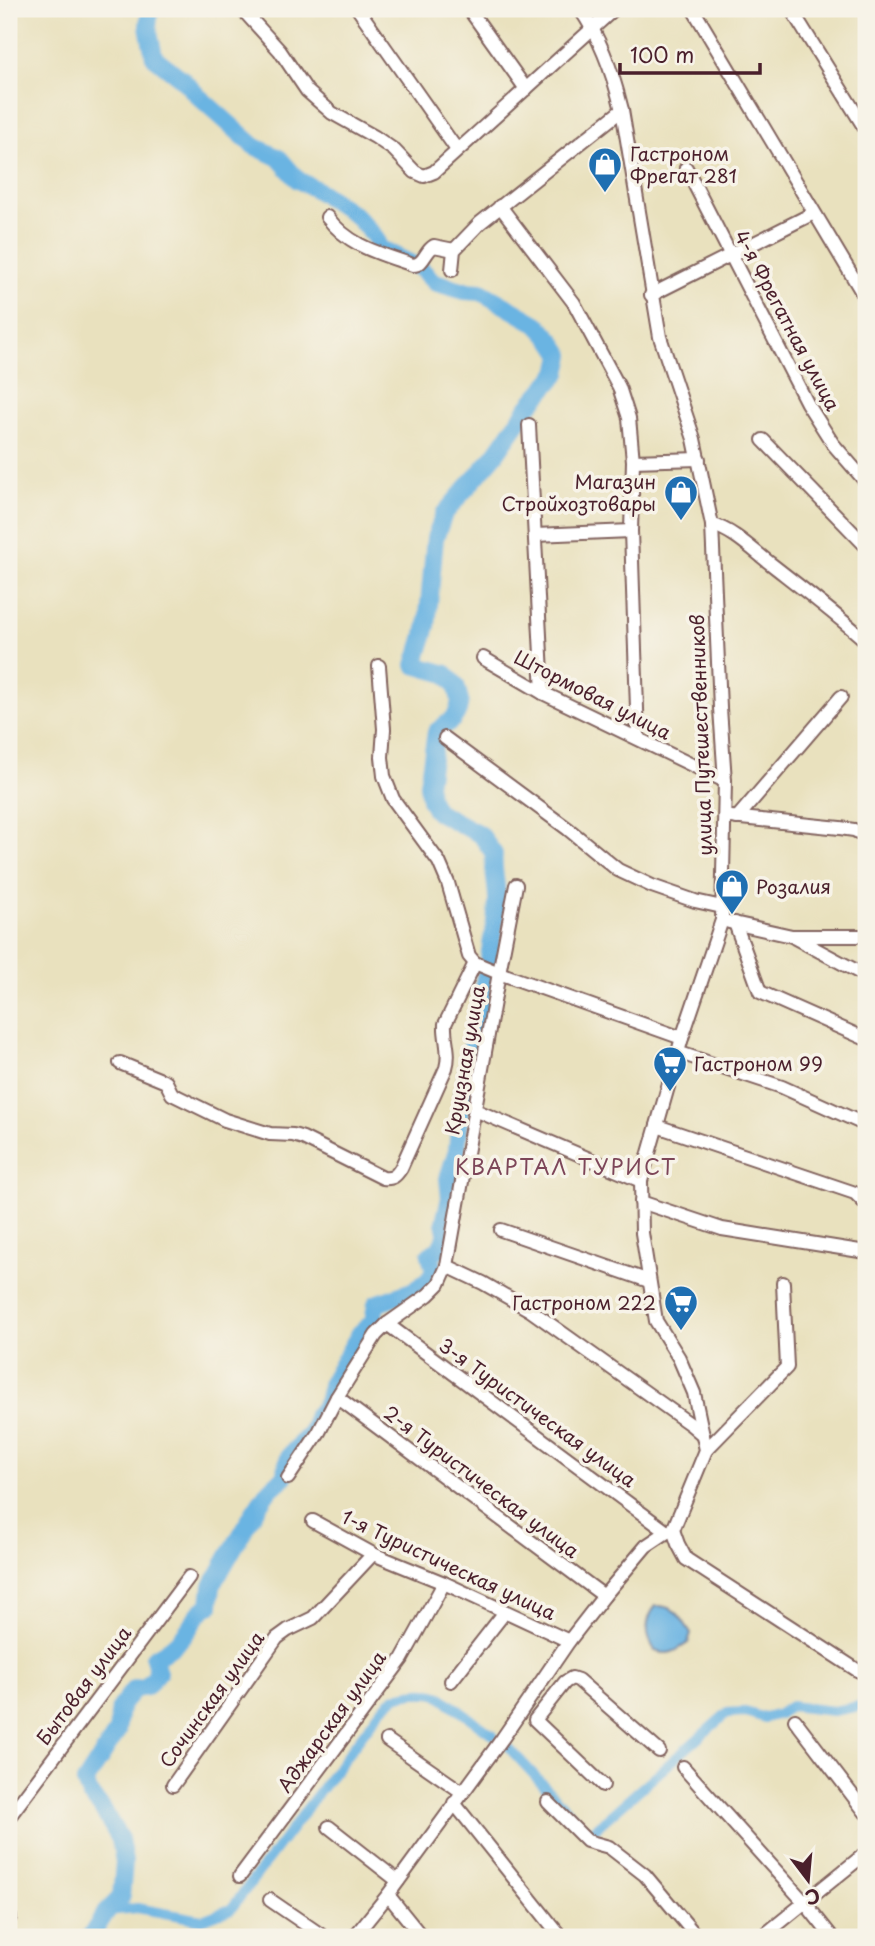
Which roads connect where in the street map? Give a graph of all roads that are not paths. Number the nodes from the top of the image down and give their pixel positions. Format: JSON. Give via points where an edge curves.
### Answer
{"nodes":[{"id":1,"x":242,"y":9,"type":"edge"},
{"id":2,"x":358,"y":9,"type":"edge"},
{"id":3,"x":469,"y":9,"type":"edge"},
{"id":4,"x":580,"y":9,"type":"edge"},
{"id":5,"x":614,"y":9,"type":"edge"},
{"id":6,"x":693,"y":9,"type":"edge"},
{"id":7,"x":790,"y":9,"type":"edge"},
{"id":8,"x":594,"y":29,"type":"junction"},
{"id":9,"x":526,"y":89,"type":"junction"},
{"id":10,"x":621,"y":110,"type":"junction"},
{"id":11,"x":866,"y":130,"type":"edge"},
{"id":12,"x":457,"y":150,"type":"junction"},
{"id":13,"x":686,"y":168,"type":"dead end"},
{"id":14,"x":500,"y":206,"type":"junction"},
{"id":15,"x":814,"y":213,"type":"junction"},
{"id":16,"x":327,"y":217,"type":"dead end"},
{"id":17,"x":454,"y":250,"type":"junction"},
{"id":18,"x":732,"y":255,"type":"junction"},
{"id":19,"x":452,"y":270,"type":"dead end"},
{"id":20,"x":651,"y":295,"type":"junction"},
{"id":21,"x":866,"y":299,"type":"edge"},
{"id":22,"x":529,"y":425,"type":"dead end"},
{"id":23,"x":764,"y":440,"type":"dead end"},
{"id":24,"x":699,"y":459,"type":"junction"},
{"id":25,"x":633,"y":461,"type":"junction"},
{"id":26,"x":866,"y":482,"type":"edge"},
{"id":27,"x":712,"y":525,"type":"junction"},
{"id":28,"x":631,"y":531,"type":"junction"},
{"id":29,"x":535,"y":535,"type":"junction"},
{"id":30,"x":866,"y":546,"type":"edge"},
{"id":31,"x":866,"y":641,"type":"edge"},
{"id":32,"x":483,"y":659,"type":"dead end"},
{"id":33,"x":379,"y":666,"type":"dead end"},
{"id":34,"x":543,"y":693,"type":"junction"},
{"id":35,"x":841,"y":697,"type":"dead end"},
{"id":36,"x":445,"y":738,"type":"dead end"},
{"id":37,"x":638,"y":738,"type":"junction"},
{"id":38,"x":725,"y":781,"type":"junction"},
{"id":39,"x":731,"y":817,"type":"junction"},
{"id":40,"x":866,"y":836,"type":"edge"},
{"id":41,"x":516,"y":885,"type":"dead end"},
{"id":42,"x":726,"y":917,"type":"junction"},
{"id":43,"x":792,"y":936,"type":"junction"},
{"id":44,"x":866,"y":936,"type":"edge"},
{"id":45,"x":475,"y":963,"type":"junction"},
{"id":46,"x":499,"y":973,"type":"junction"},
{"id":47,"x":866,"y":976,"type":"edge"},
{"id":48,"x":681,"y":1038,"type":"junction"},
{"id":49,"x":866,"y":1039,"type":"edge"},
{"id":50,"x":677,"y":1052,"type":"junction"},
{"id":51,"x":120,"y":1063,"type":"dead end"},
{"id":52,"x":475,"y":1110,"type":"junction"},
{"id":53,"x":866,"y":1125,"type":"edge"},
{"id":54,"x":657,"y":1126,"type":"junction"},
{"id":55,"x":641,"y":1181,"type":"junction"},
{"id":56,"x":641,"y":1202,"type":"junction"},
{"id":57,"x":866,"y":1204,"type":"edge"},
{"id":58,"x":501,"y":1230,"type":"dead end"},
{"id":59,"x":866,"y":1252,"type":"edge"},
{"id":60,"x":447,"y":1266,"type":"junction"},
{"id":61,"x":649,"y":1281,"type":"junction"},
{"id":62,"x":783,"y":1283,"type":"dead end"},
{"id":63,"x":387,"y":1324,"type":"junction"},
{"id":64,"x":337,"y":1397,"type":"junction"},
{"id":65,"x":703,"y":1435,"type":"junction"},
{"id":66,"x":706,"y":1450,"type":"junction"},
{"id":67,"x":288,"y":1478,"type":"dead end"},
{"id":68,"x":313,"y":1521,"type":"dead end"},
{"id":69,"x":670,"y":1531,"type":"junction"},
{"id":70,"x":373,"y":1554,"type":"junction"},
{"id":71,"x":189,"y":1577,"type":"dead end"},
{"id":72,"x":444,"y":1583,"type":"junction"},
{"id":73,"x":604,"y":1596,"type":"junction"},
{"id":74,"x":505,"y":1612,"type":"junction"},
{"id":75,"x":569,"y":1641,"type":"junction"},
{"id":76,"x":866,"y":1674,"type":"edge"},
{"id":77,"x":450,"y":1681,"type":"dead end"},
{"id":78,"x":523,"y":1709,"type":"junction"},
{"id":79,"x":535,"y":1720,"type":"junction"},
{"id":80,"x":795,"y":1720,"type":"dead end"},
{"id":81,"x":387,"y":1740,"type":"dead end"},
{"id":82,"x":659,"y":1751,"type":"dead end"},
{"id":83,"x":683,"y":1767,"type":"dead end"},
{"id":84,"x":173,"y":1785,"type":"dead end"},
{"id":85,"x":603,"y":1785,"type":"dead end"},
{"id":86,"x":462,"y":1792,"type":"junction"},
{"id":87,"x":548,"y":1802,"type":"dead end"},
{"id":88,"x":454,"y":1803,"type":"junction"},
{"id":89,"x":866,"y":1813,"type":"edge"},
{"id":90,"x":9,"y":1817,"type":"edge"},
{"id":91,"x":329,"y":1827,"type":"dead end"},
{"id":92,"x":866,"y":1853,"type":"edge"},
{"id":93,"x":240,"y":1876,"type":"dead end"},
{"id":94,"x":398,"y":1881,"type":"junction"},
{"id":95,"x":387,"y":1895,"type":"junction"},
{"id":96,"x":270,"y":1900,"type":"dead end"},
{"id":97,"x":805,"y":1903,"type":"junction"},
{"id":98,"x":324,"y":1937,"type":"edge"},
{"id":99,"x":354,"y":1937,"type":"edge"},
{"id":100,"x":422,"y":1937,"type":"edge"},
{"id":101,"x":561,"y":1937,"type":"edge"},
{"id":102,"x":697,"y":1937,"type":"edge"},
{"id":103,"x":762,"y":1937,"type":"edge"},
{"id":104,"x":832,"y":1937,"type":"edge"}],
"edges":[{"from":1,"to":12,"type":"street","via":[[280,51],[307,91],[332,113],[394,150],[415,172],[424,176],[434,172]]},
{"from":2,"to":12,"type":"street"},
{"from":3,"to":9,"type":"street"},
{"from":4,"to":8,"type":"street","name":"улица Путешественников"},
{"from":5,"to":8,"type":"street"},
{"from":6,"to":15,"type":"street"},
{"from":7,"to":11,"type":"street"},
{"from":8,"to":9,"type":"street"},
{"from":8,"to":10,"type":"street","name":"улица Путешественников","via":[[615,79]]},
{"from":9,"to":12,"type":"street"},
{"from":10,"to":14,"type":"street"},
{"from":10,"to":20,"type":"street","name":"улица Путешественников"},
{"from":13,"to":18,"type":"street","name":"4-я Фрегатная улица"},
{"from":14,"to":17,"type":"street"},
{"from":14,"to":25,"type":"street","via":[[574,303],[619,387],[629,418]]},
{"from":15,"to":18,"type":"street"},
{"from":15,"to":21,"type":"street"},
{"from":16,"to":17,"type":"street","via":[[358,245],[413,265],[434,246]]},
{"from":17,"to":19,"type":"street"},
{"from":18,"to":20,"type":"street"},
{"from":18,"to":26,"type":"street","name":"4-я Фрегатная улица","via":[[807,403],[833,444]]},
{"from":20,"to":24,"type":"street","name":"улица Путешественников"},
{"from":22,"to":29,"type":"street"},
{"from":23,"to":30,"type":"street"},
{"from":24,"to":25,"type":"street"},
{"from":24,"to":27,"type":"street","name":"улица Путешественников"},
{"from":25,"to":28,"type":"street"},
{"from":27,"to":31,"type":"street","via":[[749,547]]},
{"from":27,"to":38,"type":"street","name":"улица Путешественников"},
{"from":28,"to":29,"type":"street"},
{"from":28,"to":37,"type":"street"},
{"from":29,"to":34,"type":"street"},
{"from":32,"to":34,"type":"street","name":"Штормовая улица"},
{"from":33,"to":45,"type":"street","via":[[384,776],[393,799],[439,862],[465,948]]},
{"from":34,"to":37,"type":"street","name":"Штормовая улица"},
{"from":35,"to":39,"type":"street"},
{"from":36,"to":42,"type":"street","via":[[618,870]]},
{"from":37,"to":38,"type":"street","name":"Штормовая улица"},
{"from":38,"to":39,"type":"street","name":"улица Путешественников"},
{"from":39,"to":40,"type":"street","via":[[840,828]]},
{"from":39,"to":42,"type":"street","name":"улица Путешественников"},
{"from":41,"to":46,"type":"street","name":"Круизная улица"},
{"from":42,"to":43,"type":"street"},
{"from":42,"to":48,"type":"street","name":"улица Путешественников"},
{"from":42,"to":49,"type":"street","via":[[760,992]]},
{"from":43,"to":44,"type":"street"},
{"from":43,"to":47,"type":"street"},
{"from":45,"to":46,"type":"street"},
{"from":45,"to":51,"type":"street","via":[[445,1024],[446,1068],[401,1168],[390,1179],[303,1138],[225,1120],[172,1094],[166,1082]]},
{"from":46,"to":48,"type":"street"},
{"from":46,"to":52,"type":"street","name":"Круизная улица"},
{"from":48,"to":50,"type":"street","name":"улица Путешественников"},
{"from":50,"to":53,"type":"street","via":[[782,1087]]},
{"from":50,"to":54,"type":"street","name":"улица Путешественников"},
{"from":52,"to":55,"type":"street"},
{"from":52,"to":60,"type":"street","name":"Круизная улица"},
{"from":54,"to":55,"type":"street","name":"улица Путешественников"},
{"from":54,"to":57,"type":"street","via":[[855,1193]]},
{"from":55,"to":56,"type":"street","name":"улица Путешественников"},
{"from":56,"to":59,"type":"street","via":[[722,1229]]},
{"from":56,"to":61,"type":"street","name":"улица Путешественников"},
{"from":58,"to":61,"type":"street"},
{"from":60,"to":63,"type":"street","name":"Круизная улица","via":[[428,1295]]},
{"from":60,"to":65,"type":"street","via":[[530,1310]]},
{"from":61,"to":65,"type":"street","name":"улица Путешественников","via":[[656,1321],[694,1393]]},
{"from":62,"to":66,"type":"street","via":[[787,1367]]},
{"from":63,"to":64,"type":"street","name":"Круизная улица"},
{"from":63,"to":69,"type":"street","name":"3-я Туристическая улица"},
{"from":64,"to":67,"type":"street","name":"Круизная улица"},
{"from":64,"to":73,"type":"street","name":"2-я Туристическая улица"},
{"from":65,"to":66,"type":"street","name":"улица Путешественников"},
{"from":66,"to":69,"type":"street"},
{"from":68,"to":70,"type":"street","name":"1-я Туристическая улица"},
{"from":69,"to":73,"type":"street","via":[[646,1546]]},
{"from":69,"to":76,"type":"street","via":[[686,1559]]},
{"from":70,"to":72,"type":"street","name":"1-я Туристическая улица"},
{"from":70,"to":84,"type":"street","name":"Сочинская улица","via":[[313,1618],[277,1638]]},
{"from":71,"to":90,"type":"street","name":"Бытовая улица"},
{"from":72,"to":74,"type":"street","name":"1-я Туристическая улица"},
{"from":72,"to":93,"type":"street","name":"Аджарская улица","via":[[402,1659]]},
{"from":73,"to":75,"type":"street"},
{"from":74,"to":75,"type":"street","name":"1-я Туристическая улица"},
{"from":74,"to":77,"type":"street"},
{"from":75,"to":78,"type":"street"},
{"from":78,"to":79,"type":"street"},
{"from":78,"to":86,"type":"street"},
{"from":79,"to":82,"type":"street","via":[[572,1678]]},
{"from":79,"to":85,"type":"street"},
{"from":80,"to":89,"type":"street"},
{"from":81,"to":86,"type":"street"},
{"from":83,"to":97,"type":"street"},
{"from":86,"to":88,"type":"street"},
{"from":87,"to":102,"type":"street","via":[[587,1841],[609,1847],[645,1875]]},
{"from":88,"to":94,"type":"street"},
{"from":88,"to":101,"type":"street"},
{"from":91,"to":94,"type":"street"},
{"from":92,"to":97,"type":"street"},
{"from":94,"to":95,"type":"street"},
{"from":95,"to":99,"type":"street"},
{"from":95,"to":100,"type":"street"},
{"from":96,"to":98,"type":"street"},
{"from":97,"to":103,"type":"street"},
{"from":97,"to":104,"type":"street"}]}
